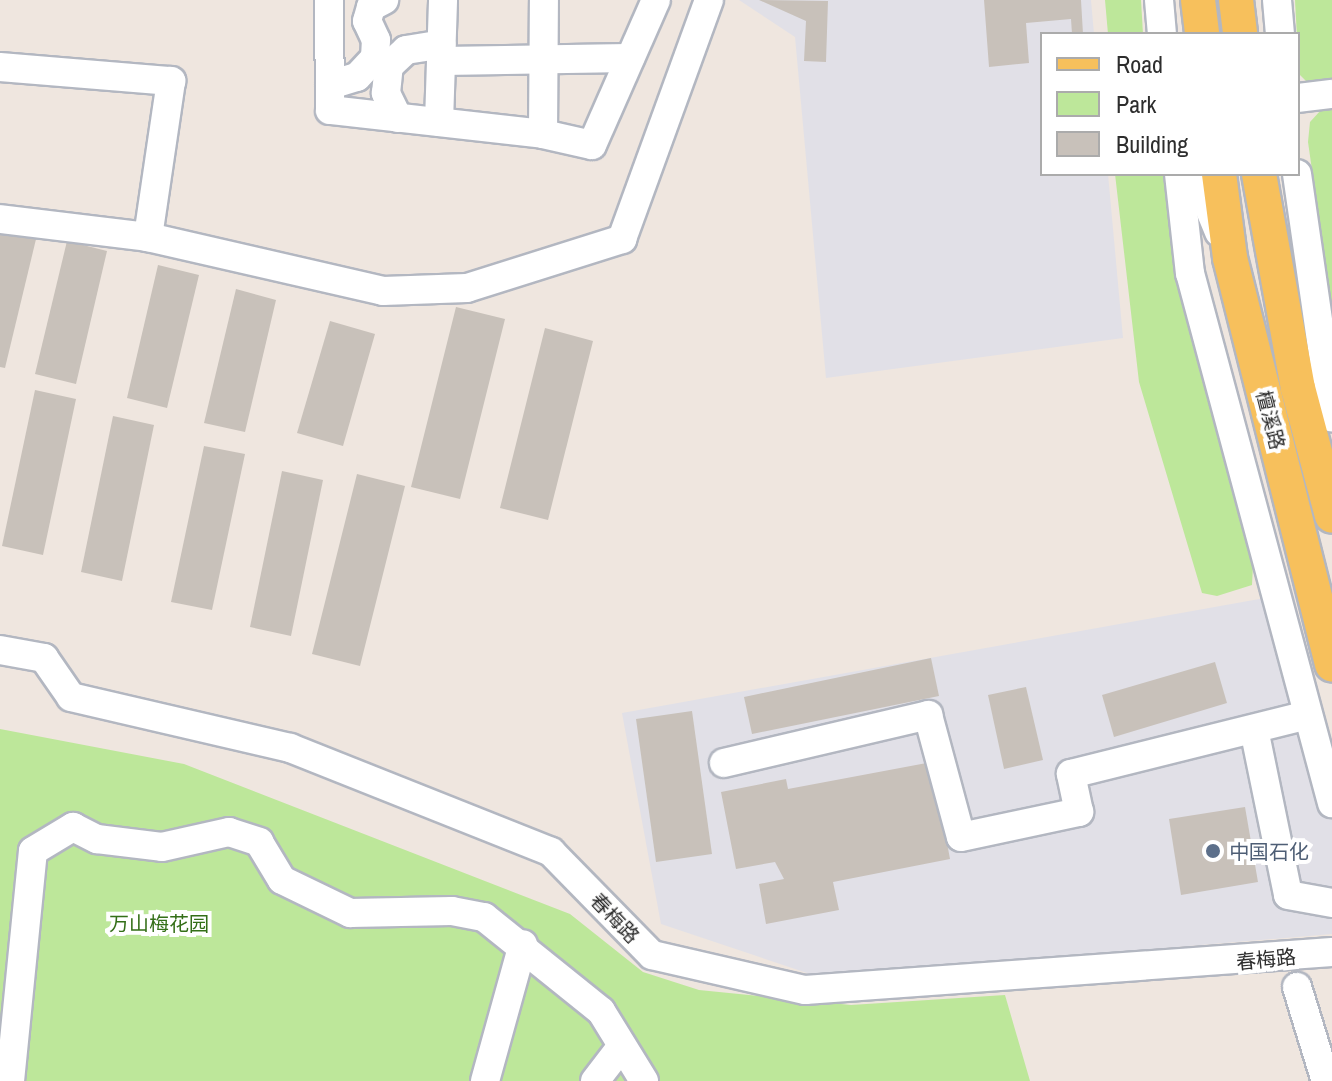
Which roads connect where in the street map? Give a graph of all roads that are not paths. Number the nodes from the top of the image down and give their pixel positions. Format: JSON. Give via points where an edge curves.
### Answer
{"nodes":[{"id":1,"x":329,"y":0,"type":"edge"},
{"id":2,"x":384,"y":0,"type":"edge"},
{"id":3,"x":443,"y":0,"type":"edge"},
{"id":4,"x":544,"y":0,"type":"edge"},
{"id":5,"x":656,"y":0,"type":"edge"},
{"id":6,"x":709,"y":0,"type":"edge"},
{"id":7,"x":1159,"y":0,"type":"edge"},
{"id":8,"x":1198,"y":0,"type":"edge"},
{"id":9,"x":1236,"y":0,"type":"edge"},
{"id":10,"x":1277,"y":0,"type":"edge"},
{"id":11,"x":1162,"y":32,"type":"edge"},
{"id":12,"x":1202,"y":32,"type":"edge"},
{"id":13,"x":1240,"y":32,"type":"edge"},
{"id":14,"x":1280,"y":32,"type":"edge"},
{"id":15,"x":442,"y":52,"type":"junction"},
{"id":16,"x":630,"y":58,"type":"junction"},
{"id":17,"x":544,"y":60,"type":"junction"},
{"id":18,"x":0,"y":67,"type":"edge"},
{"id":19,"x":330,"y":85,"type":"junction"},
{"id":20,"x":1332,"y":94,"type":"edge"},
{"id":21,"x":1300,"y":98,"type":"edge"},
{"id":22,"x":398,"y":118,"type":"junction"},
{"id":23,"x":439,"y":122,"type":"junction"},
{"id":24,"x":543,"y":134,"type":"junction"},
{"id":25,"x":1179,"y":176,"type":"edge"},
{"id":26,"x":1196,"y":176,"type":"edge"},
{"id":27,"x":1219,"y":176,"type":"edge"},
{"id":28,"x":1259,"y":176,"type":"edge"},
{"id":29,"x":1277,"y":176,"type":"edge"},
{"id":30,"x":1297,"y":176,"type":"edge"},
{"id":31,"x":0,"y":219,"type":"edge"},
{"id":32,"x":148,"y":237,"type":"junction"},
{"id":33,"x":1269,"y":241,"type":"junction"},
{"id":34,"x":1230,"y":258,"type":"junction"},
{"id":35,"x":1324,"y":421,"type":"edge"},
{"id":36,"x":1332,"y":516,"type":"edge"},
{"id":37,"x":1321,"y":623,"type":"junction"},
{"id":38,"x":1286,"y":631,"type":"junction"},
{"id":39,"x":0,"y":650,"type":"edge"},
{"id":40,"x":1332,"y":664,"type":"edge"},
{"id":41,"x":1308,"y":715,"type":"junction"},
{"id":42,"x":1254,"y":729,"type":"junction"},
{"id":43,"x":724,"y":763,"type":"dead end"},
{"id":44,"x":1332,"y":803,"type":"edge"},
{"id":45,"x":1332,"y":903,"type":"edge"},
{"id":46,"x":523,"y":944,"type":"junction"},
{"id":47,"x":1332,"y":952,"type":"edge"},
{"id":48,"x":1297,"y":987,"type":"dead end"},
{"id":49,"x":622,"y":1046,"type":"junction"},
{"id":50,"x":10,"y":1081,"type":"edge"},
{"id":51,"x":485,"y":1081,"type":"edge"},
{"id":52,"x":595,"y":1081,"type":"edge"},
{"id":53,"x":644,"y":1081,"type":"edge"},
{"id":54,"x":1326,"y":1081,"type":"edge"}],
"edges":[{"from":1,"to":19,"type":"street"},
{"from":2,"to":19,"type":"street","via":[[371,7],[367,21],[376,40],[375,58],[357,77]]},
{"from":3,"to":15,"type":"street"},
{"from":4,"to":17,"type":"street"},
{"from":5,"to":16,"type":"street"},
{"from":6,"to":32,"type":"street","via":[[622,239],[467,288],[383,291]]},
{"from":7,"to":11,"type":"street"},
{"from":8,"to":12,"type":"main road"},
{"from":9,"to":13,"type":"main road"},
{"from":10,"to":14,"type":"street"},
{"from":15,"to":17,"type":"street"},
{"from":15,"to":22,"type":"street","via":[[406,50],[389,66],[386,93]]},
{"from":15,"to":23,"type":"street"},
{"from":16,"to":17,"type":"street"},
{"from":16,"to":24,"type":"street","via":[[592,145]]},
{"from":17,"to":24,"type":"street"},
{"from":18,"to":32,"type":"street","via":[[171,81]]},
{"from":19,"to":22,"type":"street","via":[[330,110]]},
{"from":20,"to":21,"type":"street"},
{"from":22,"to":23,"type":"street"},
{"from":23,"to":24,"type":"street"},
{"from":25,"to":38,"type":"street","via":[[1190,273]]},
{"from":26,"to":34,"type":"street"},
{"from":27,"to":34,"type":"main road","name":"檀溪路"},
{"from":28,"to":33,"type":"main road","name":"檀溪路"},
{"from":29,"to":33,"type":"street"},
{"from":30,"to":35,"type":"street"},
{"from":31,"to":32,"type":"street"},
{"from":33,"to":35,"type":"main road","name":"檀溪路"},
{"from":34,"to":37,"type":"main road","name":"檀溪路"},
{"from":35,"to":36,"type":"main road","name":"檀溪路"},
{"from":37,"to":38,"type":"street"},
{"from":37,"to":40,"type":"main road","name":"檀溪路"},
{"from":38,"to":41,"type":"street"},
{"from":39,"to":47,"type":"street","name":"春梅路","via":[[44,658],[71,697],[290,748],[551,852],[652,955],[805,990]]},
{"from":41,"to":42,"type":"street"},
{"from":41,"to":44,"type":"street"},
{"from":42,"to":43,"type":"street","via":[[1071,774],[1079,812],[961,837],[928,715]]},
{"from":42,"to":45,"type":"street","via":[[1288,895]]},
{"from":46,"to":49,"type":"street","via":[[601,1011]]},
{"from":46,"to":50,"type":"street","via":[[484,917],[452,911],[350,913],[282,880],[259,842],[229,832],[162,847],[97,839],[73,827],[33,851]]},
{"from":46,"to":51,"type":"street"},
{"from":48,"to":54,"type":"street"},
{"from":49,"to":52,"type":"street"},
{"from":49,"to":53,"type":"street"}]}
